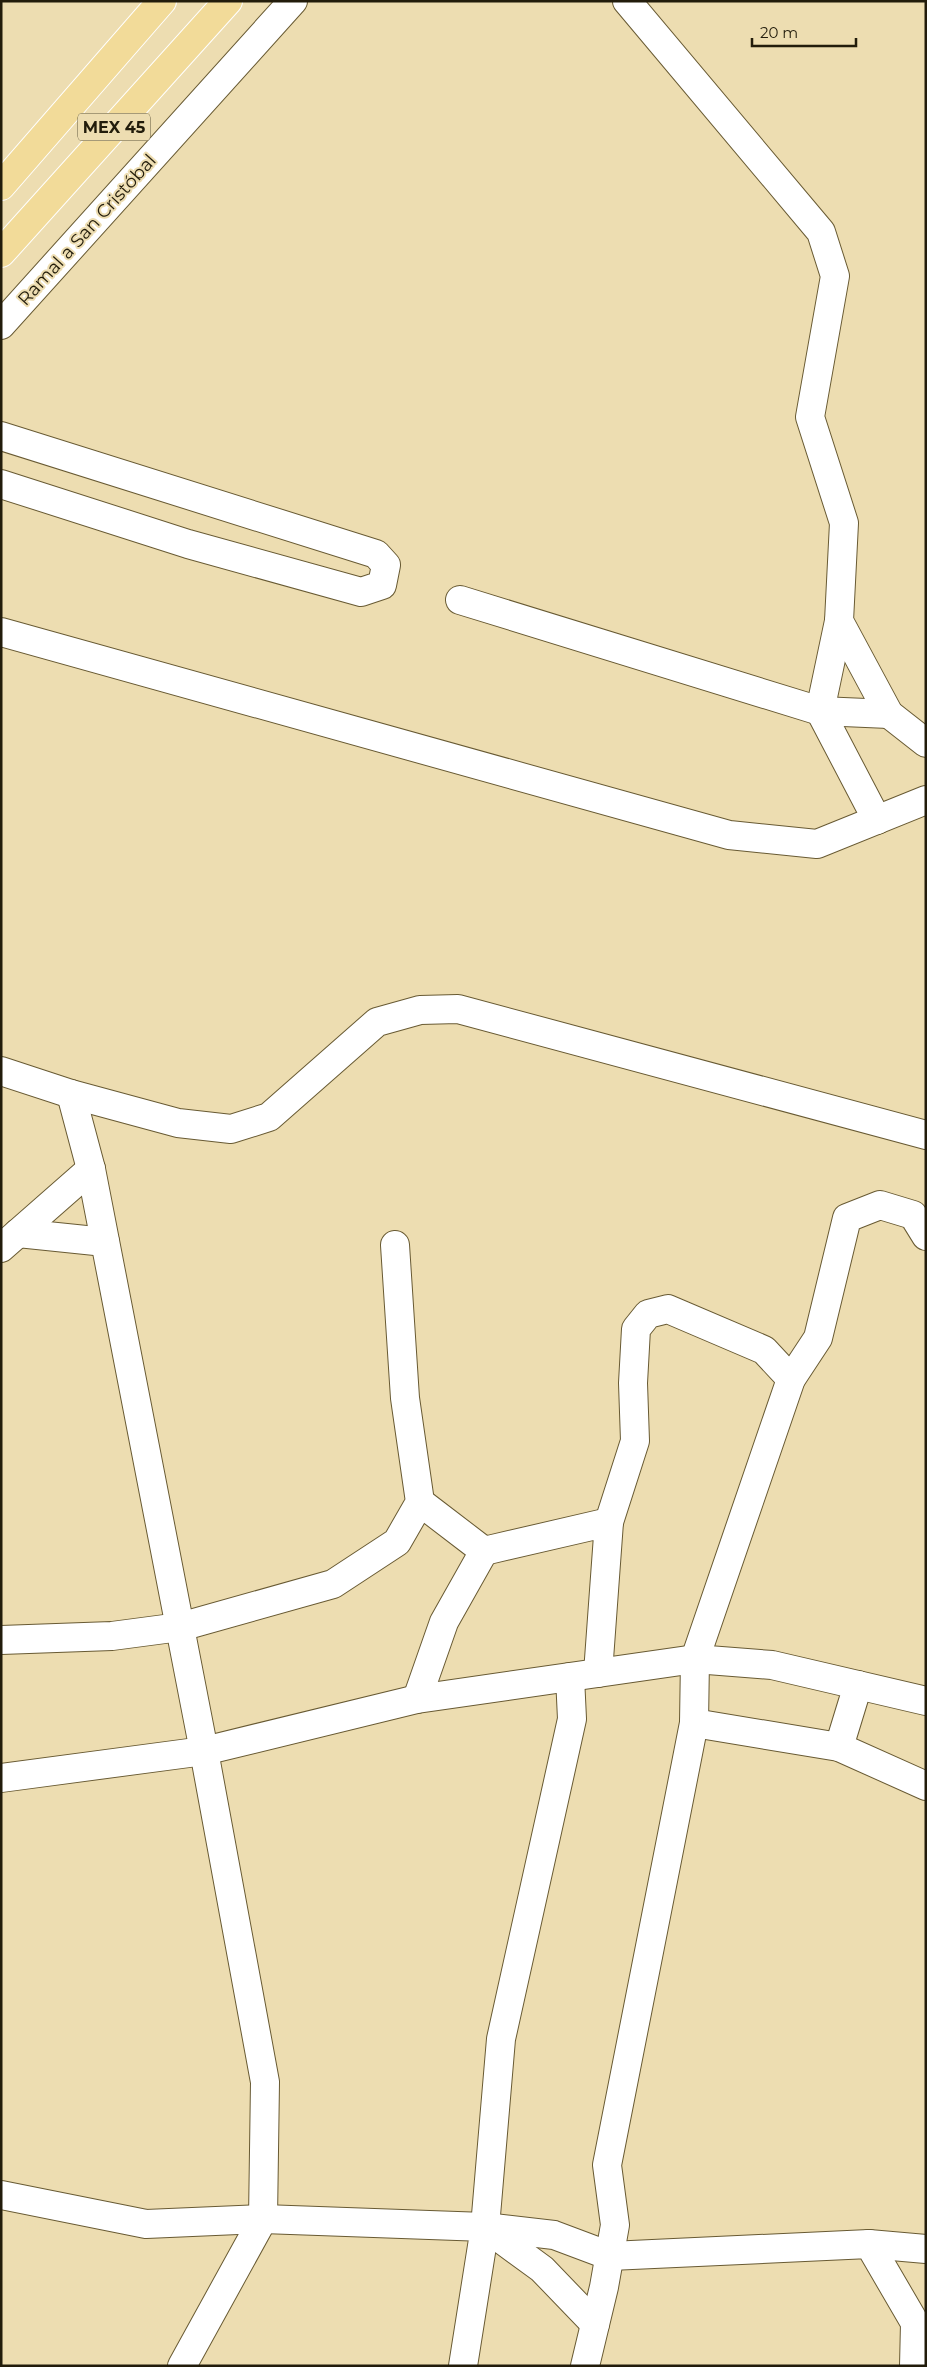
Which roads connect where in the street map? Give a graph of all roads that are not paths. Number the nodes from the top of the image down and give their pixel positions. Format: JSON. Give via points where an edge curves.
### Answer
{"nodes":[{"id":1,"x":162,"y":1,"type":"edge"},
{"id":2,"x":228,"y":1,"type":"edge"},
{"id":3,"x":293,"y":1,"type":"edge"},
{"id":4,"x":627,"y":1,"type":"edge"},
{"id":5,"x":1,"y":186,"type":"edge"},
{"id":6,"x":1,"y":253,"type":"edge"},
{"id":7,"x":1,"y":325,"type":"edge"},
{"id":8,"x":1,"y":436,"type":"edge"},
{"id":9,"x":1,"y":484,"type":"edge"},
{"id":10,"x":460,"y":600,"type":"dead end"},
{"id":11,"x":839,"y":621,"type":"junction"},
{"id":12,"x":1,"y":632,"type":"edge"},
{"id":13,"x":820,"y":711,"type":"junction"},
{"id":14,"x":889,"y":714,"type":"junction"},
{"id":15,"x":926,"y":743,"type":"edge"},
{"id":16,"x":926,"y":800,"type":"edge"},
{"id":17,"x":877,"y":820,"type":"junction"},
{"id":18,"x":1,"y":1071,"type":"edge"},
{"id":19,"x":71,"y":1094,"type":"junction"},
{"id":20,"x":926,"y":1135,"type":"edge"},
{"id":21,"x":91,"y":1169,"type":"junction"},
{"id":22,"x":926,"y":1236,"type":"edge"},
{"id":23,"x":10,"y":1241,"type":"edge"},
{"id":24,"x":105,"y":1242,"type":"junction"},
{"id":25,"x":394,"y":1245,"type":"dead end"},
{"id":26,"x":791,"y":1379,"type":"junction"},
{"id":27,"x":420,"y":1502,"type":"junction"},
{"id":28,"x":609,"y":1522,"type":"junction"},
{"id":29,"x":484,"y":1551,"type":"junction"},
{"id":30,"x":180,"y":1627,"type":"junction"},
{"id":31,"x":1,"y":1640,"type":"edge"},
{"id":32,"x":695,"y":1659,"type":"junction"},
{"id":33,"x":598,"y":1673,"type":"junction"},
{"id":34,"x":570,"y":1677,"type":"junction"},
{"id":35,"x":858,"y":1685,"type":"junction"},
{"id":36,"x":418,"y":1699,"type":"junction"},
{"id":37,"x":924,"y":1708,"type":"edge"},
{"id":38,"x":694,"y":1723,"type":"junction"},
{"id":39,"x":839,"y":1747,"type":"junction"},
{"id":40,"x":204,"y":1751,"type":"junction"},
{"id":41,"x":1,"y":1778,"type":"edge"},
{"id":42,"x":926,"y":1786,"type":"edge"},
{"id":43,"x":1,"y":2195,"type":"edge"},
{"id":44,"x":263,"y":2219,"type":"junction"},
{"id":45,"x":485,"y":2227,"type":"junction"},
{"id":46,"x":869,"y":2244,"type":"junction"},
{"id":47,"x":926,"y":2249,"type":"edge"},
{"id":48,"x":610,"y":2256,"type":"junction"},
{"id":49,"x":920,"y":2320,"type":"edge"},
{"id":50,"x":595,"y":2324,"type":"junction"},
{"id":51,"x":182,"y":2366,"type":"edge"},
{"id":52,"x":463,"y":2366,"type":"edge"},
{"id":53,"x":585,"y":2366,"type":"edge"},
{"id":54,"x":914,"y":2366,"type":"edge"}],
"edges":[{"from":1,"to":5,"type":"main road","number":"MEX 45"},
{"from":2,"to":6,"type":"main road","number":"MEX 45"},
{"from":3,"to":7,"type":"street","name":"Ramal a San Cristóbal"},
{"from":4,"to":11,"type":"street","via":[[821,232],[835,276],[810,418],[844,523]]},
{"from":8,"to":9,"type":"street","via":[[376,554],[386,564],[382,585],[362,592],[188,544]]},
{"from":10,"to":13,"type":"street"},
{"from":11,"to":13,"type":"street"},
{"from":11,"to":14,"type":"street"},
{"from":12,"to":17,"type":"street","via":[[729,835],[817,844]]},
{"from":13,"to":14,"type":"street"},
{"from":13,"to":17,"type":"street"},
{"from":14,"to":15,"type":"street"},
{"from":16,"to":17,"type":"street"},
{"from":18,"to":19,"type":"street"},
{"from":19,"to":20,"type":"street","via":[[178,1123],[231,1129],[269,1117],[378,1022],[420,1010],[458,1009]]},
{"from":19,"to":21,"type":"street"},
{"from":21,"to":23,"type":"street"},
{"from":21,"to":24,"type":"street"},
{"from":22,"to":26,"type":"street","via":[[913,1215],[880,1205],[847,1218],[818,1338]]},
{"from":23,"to":24,"type":"street"},
{"from":24,"to":30,"type":"street"},
{"from":25,"to":27,"type":"street","via":[[405,1398]]},
{"from":26,"to":28,"type":"street","via":[[764,1350],[668,1308],[648,1314],[636,1329],[633,1383],[635,1441]]},
{"from":26,"to":32,"type":"street"},
{"from":27,"to":29,"type":"street"},
{"from":27,"to":30,"type":"street","via":[[397,1542],[333,1584]]},
{"from":28,"to":29,"type":"street"},
{"from":28,"to":33,"type":"street"},
{"from":29,"to":36,"type":"street","via":[[444,1622]]},
{"from":30,"to":31,"type":"street","via":[[112,1636]]},
{"from":30,"to":40,"type":"street"},
{"from":32,"to":33,"type":"street"},
{"from":32,"to":35,"type":"street","via":[[772,1665]]},
{"from":32,"to":38,"type":"street"},
{"from":33,"to":34,"type":"street"},
{"from":34,"to":36,"type":"street"},
{"from":34,"to":45,"type":"street","via":[[572,1719],[501,2039]]},
{"from":35,"to":37,"type":"street"},
{"from":35,"to":39,"type":"street"},
{"from":36,"to":40,"type":"street"},
{"from":38,"to":39,"type":"street"},
{"from":38,"to":48,"type":"street","via":[[607,2164],[615,2225]]},
{"from":39,"to":42,"type":"street"},
{"from":40,"to":41,"type":"street"},
{"from":40,"to":44,"type":"street","via":[[265,2082]]},
{"from":43,"to":44,"type":"street","via":[[146,2224]]},
{"from":44,"to":45,"type":"street"},
{"from":44,"to":51,"type":"street"},
{"from":45,"to":48,"type":"street","via":[[554,2235]]},
{"from":45,"to":50,"type":"street","via":[[542,2269]]},
{"from":45,"to":52,"type":"street"},
{"from":46,"to":47,"type":"street"},
{"from":46,"to":48,"type":"street"},
{"from":46,"to":49,"type":"street"},
{"from":48,"to":50,"type":"street"},
{"from":49,"to":54,"type":"street"},
{"from":50,"to":53,"type":"street"}]}
